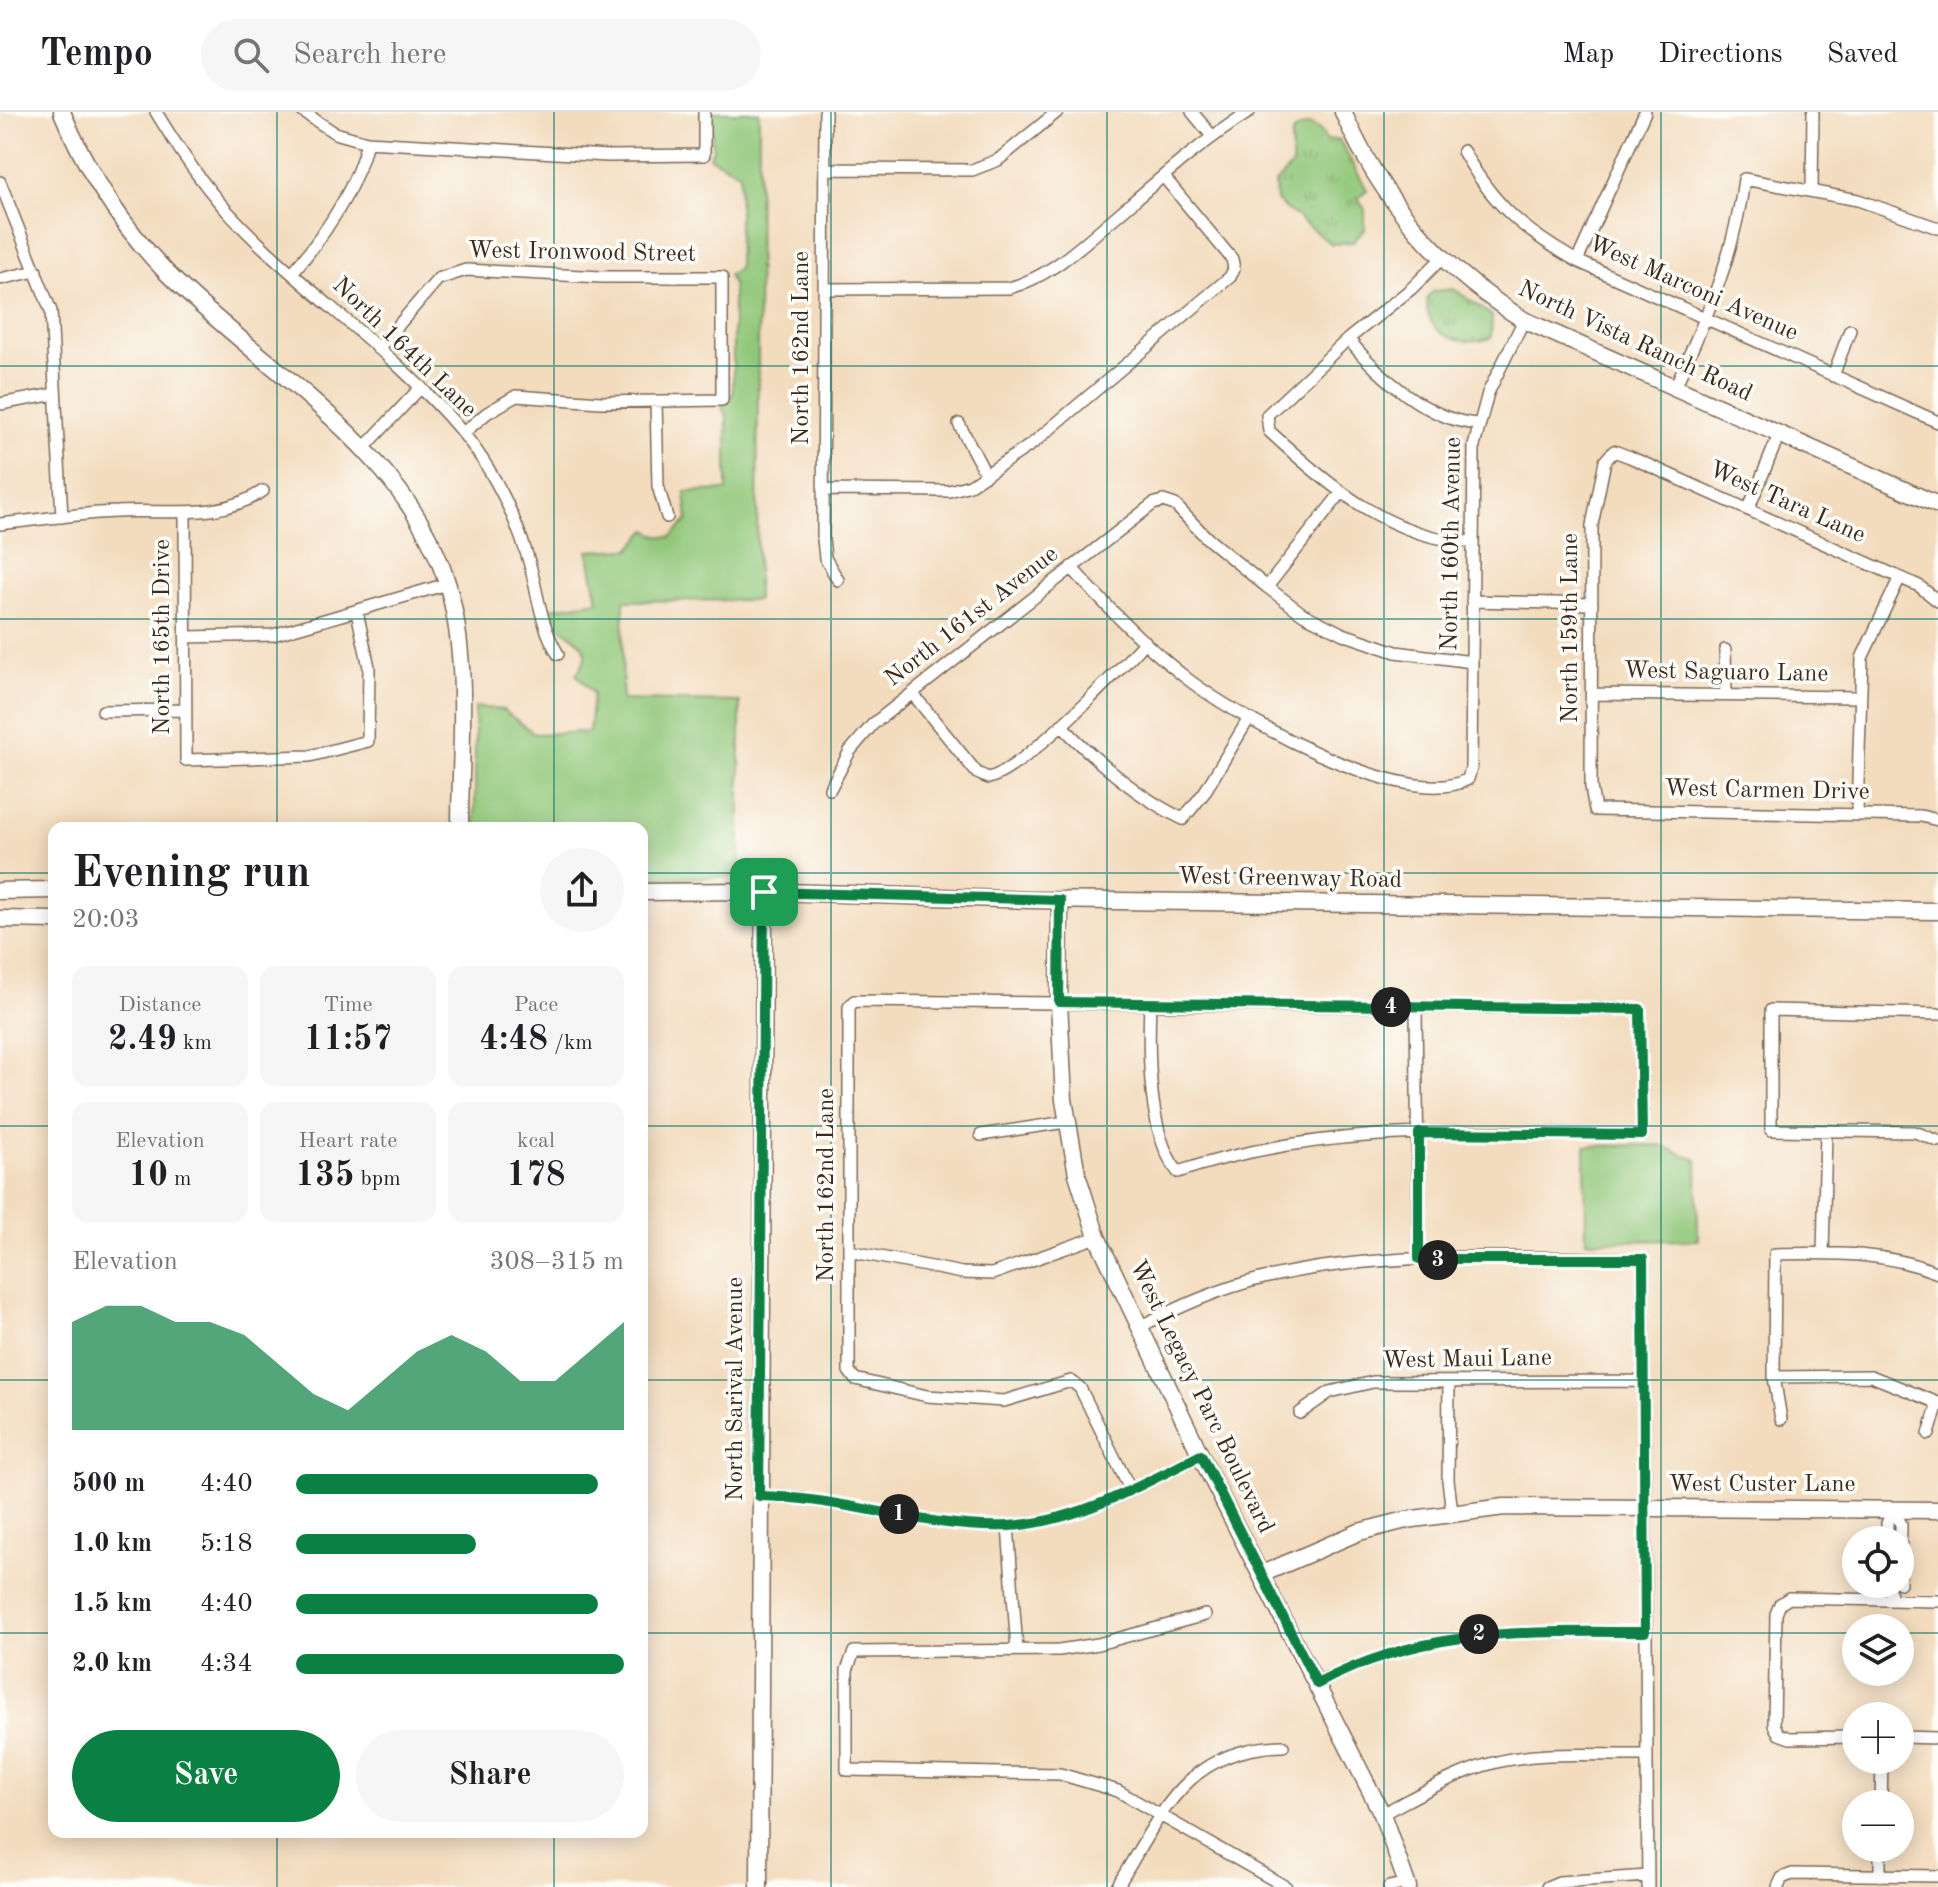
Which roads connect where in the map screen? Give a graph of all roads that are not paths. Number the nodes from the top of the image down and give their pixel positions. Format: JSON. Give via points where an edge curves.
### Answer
{"nodes":[{"id":1,"x":62,"y":112,"type":"edge"},
{"id":2,"x":156,"y":112,"type":"edge"},
{"id":3,"x":303,"y":112,"type":"edge"},
{"id":4,"x":704,"y":112,"type":"edge"},
{"id":5,"x":825,"y":112,"type":"edge"},
{"id":6,"x":1192,"y":112,"type":"edge"},
{"id":7,"x":1249,"y":112,"type":"edge"},
{"id":8,"x":1343,"y":112,"type":"edge"},
{"id":9,"x":1645,"y":112,"type":"edge"},
{"id":10,"x":1813,"y":112,"type":"edge"},
{"id":11,"x":1049,"y":114,"type":"edge"},
{"id":12,"x":1212,"y":136,"type":"junction"},
{"id":13,"x":367,"y":142,"type":"junction"},
{"id":14,"x":1463,"y":151,"type":"dead end"},
{"id":15,"x":825,"y":169,"type":"junction"},
{"id":16,"x":1164,"y":177,"type":"junction"},
{"id":17,"x":0,"y":182,"type":"edge"},
{"id":18,"x":1812,"y":190,"type":"junction"},
{"id":19,"x":1938,"y":228,"type":"edge"},
{"id":20,"x":1441,"y":259,"type":"junction"},
{"id":21,"x":1577,"y":261,"type":"junction"},
{"id":22,"x":36,"y":271,"type":"junction"},
{"id":23,"x":292,"y":273,"type":"junction"},
{"id":24,"x":0,"y":279,"type":"edge"},
{"id":25,"x":824,"y":289,"type":"junction"},
{"id":26,"x":1706,"y":319,"type":"junction"},
{"id":27,"x":1524,"y":320,"type":"junction"},
{"id":28,"x":1850,"y":330,"type":"dead end"},
{"id":29,"x":1348,"y":339,"type":"junction"},
{"id":30,"x":378,"y":349,"type":"junction"},
{"id":31,"x":1833,"y":376,"type":"junction"},
{"id":32,"x":421,"y":387,"type":"junction"},
{"id":33,"x":1675,"y":387,"type":"junction"},
{"id":34,"x":55,"y":394,"type":"junction"},
{"id":35,"x":656,"y":401,"type":"junction"},
{"id":36,"x":0,"y":404,"type":"edge"},
{"id":37,"x":1938,"y":422,"type":"edge"},
{"id":38,"x":959,"y":424,"type":"dead end"},
{"id":39,"x":1477,"y":424,"type":"junction"},
{"id":40,"x":463,"y":433,"type":"junction"},
{"id":41,"x":1779,"y":435,"type":"junction"},
{"id":42,"x":364,"y":448,"type":"junction"},
{"id":43,"x":1614,"y":451,"type":"joint"},
{"id":44,"x":986,"y":475,"type":"junction"},
{"id":45,"x":823,"y":490,"type":"junction"},
{"id":46,"x":263,"y":491,"type":"dead end"},
{"id":47,"x":1341,"y":493,"type":"junction"},
{"id":48,"x":1938,"y":505,"type":"edge"},
{"id":49,"x":1748,"y":510,"type":"junction"},
{"id":50,"x":185,"y":513,"type":"junction"},
{"id":51,"x":62,"y":517,"type":"junction"},
{"id":52,"x":667,"y":517,"type":"dead end"},
{"id":53,"x":0,"y":524,"type":"edge"},
{"id":54,"x":1473,"y":542,"type":"junction"},
{"id":55,"x":1071,"y":567,"type":"junction"},
{"id":56,"x":1899,"y":579,"type":"junction"},
{"id":57,"x":838,"y":580,"type":"dead end"},
{"id":58,"x":447,"y":584,"type":"junction"},
{"id":59,"x":1267,"y":587,"type":"junction"},
{"id":60,"x":1472,"y":601,"type":"junction"},
{"id":61,"x":1938,"y":601,"type":"edge"},
{"id":62,"x":1592,"y":604,"type":"junction"},
{"id":63,"x":357,"y":612,"type":"junction"},
{"id":64,"x":186,"y":637,"type":"junction"},
{"id":65,"x":1145,"y":641,"type":"junction"},
{"id":66,"x":1725,"y":650,"type":"dead end"},
{"id":67,"x":558,"y":654,"type":"dead end"},
{"id":68,"x":1472,"y":662,"type":"junction"},
{"id":69,"x":912,"y":693,"type":"junction"},
{"id":70,"x":1594,"y":694,"type":"junction"},
{"id":71,"x":1726,"y":695,"type":"junction"},
{"id":72,"x":1859,"y":697,"type":"junction"},
{"id":73,"x":185,"y":710,"type":"junction"},
{"id":74,"x":103,"y":711,"type":"dead end"},
{"id":75,"x":1248,"y":720,"type":"junction"},
{"id":76,"x":1061,"y":725,"type":"junction"},
{"id":77,"x":830,"y":789,"type":"dead end"},
{"id":78,"x":1595,"y":810,"type":"joint"},
{"id":79,"x":1857,"y":814,"type":"junction"},
{"id":80,"x":1938,"y":820,"type":"edge"},
{"id":81,"x":460,"y":822,"type":"edge"},
{"id":82,"x":48,"y":890,"type":"edge"},
{"id":83,"x":0,"y":891,"type":"edge"},
{"id":84,"x":648,"y":892,"type":"edge"},
{"id":85,"x":764,"y":892,"type":"junction"},
{"id":86,"x":1060,"y":900,"type":"junction"},
{"id":87,"x":1938,"y":911,"type":"edge"},
{"id":88,"x":0,"y":919,"type":"edge"},
{"id":89,"x":48,"y":920,"type":"edge"},
{"id":90,"x":1059,"y":1002,"type":"junction"},
{"id":91,"x":1150,"y":1004,"type":"junction"},
{"id":92,"x":1416,"y":1007,"type":"junction"},
{"id":93,"x":1938,"y":1014,"type":"edge"},
{"id":94,"x":1066,"y":1122,"type":"junction"},
{"id":95,"x":1826,"y":1131,"type":"junction"},
{"id":96,"x":1419,"y":1133,"type":"junction"},
{"id":97,"x":981,"y":1135,"type":"dead end"},
{"id":98,"x":1938,"y":1141,"type":"edge"},
{"id":99,"x":1097,"y":1237,"type":"junction"},
{"id":100,"x":849,"y":1251,"type":"junction"},
{"id":101,"x":1823,"y":1253,"type":"junction"},
{"id":102,"x":1419,"y":1259,"type":"junction"},
{"id":103,"x":1938,"y":1273,"type":"edge"},
{"id":104,"x":1139,"y":1327,"type":"junction"},
{"id":105,"x":1774,"y":1377,"type":"junction"},
{"id":106,"x":1643,"y":1381,"type":"junction"},
{"id":107,"x":1449,"y":1382,"type":"junction"},
{"id":108,"x":1938,"y":1403,"type":"edge"},
{"id":109,"x":1300,"y":1413,"type":"dead end"},
{"id":110,"x":1781,"y":1419,"type":"dead end"},
{"id":111,"x":1929,"y":1434,"type":"dead end"},
{"id":112,"x":1201,"y":1455,"type":"junction"},
{"id":113,"x":1130,"y":1489,"type":"junction"},
{"id":114,"x":759,"y":1496,"type":"junction"},
{"id":115,"x":1644,"y":1508,"type":"junction"},
{"id":116,"x":1893,"y":1510,"type":"junction"},
{"id":117,"x":1938,"y":1510,"type":"edge"},
{"id":118,"x":1452,"y":1512,"type":"junction"},
{"id":119,"x":1008,"y":1526,"type":"junction"},
{"id":120,"x":1887,"y":1526,"type":"edge"},
{"id":121,"x":1901,"y":1526,"type":"edge"},
{"id":122,"x":1262,"y":1574,"type":"junction"},
{"id":123,"x":1893,"y":1600,"type":"joint"},
{"id":124,"x":1938,"y":1601,"type":"edge"},
{"id":125,"x":1205,"y":1615,"type":"dead end"},
{"id":126,"x":1645,"y":1632,"type":"junction"},
{"id":127,"x":1017,"y":1650,"type":"junction"},
{"id":128,"x":1317,"y":1684,"type":"junction"},
{"id":129,"x":1842,"y":1737,"type":"edge"},
{"id":130,"x":1914,"y":1737,"type":"edge"},
{"id":131,"x":1938,"y":1738,"type":"edge"},
{"id":132,"x":1283,"y":1746,"type":"dead end"},
{"id":133,"x":1647,"y":1755,"type":"junction"},
{"id":134,"x":1161,"y":1814,"type":"junction"},
{"id":135,"x":1382,"y":1814,"type":"junction"},
{"id":136,"x":1880,"y":1862,"type":"edge"},
{"id":137,"x":1880,"y":1876,"type":"junction"},
{"id":138,"x":1938,"y":1876,"type":"edge"},
{"id":139,"x":1648,"y":1881,"type":"edge"},
{"id":140,"x":1780,"y":1882,"type":"edge"},
{"id":141,"x":1407,"y":1885,"type":"edge"},
{"id":142,"x":759,"y":1887,"type":"edge"},
{"id":143,"x":1117,"y":1887,"type":"edge"},
{"id":144,"x":1286,"y":1887,"type":"edge"},
{"id":145,"x":1389,"y":1887,"type":"edge"},
{"id":146,"x":1547,"y":1887,"type":"edge"}],
"edges":[{"from":1,"to":42,"type":"main road","via":[[100,187],[150,254]]},
{"from":2,"to":23,"type":"street","name":"North 164th Lane","via":[[186,163],[217,200]]},
{"from":3,"to":13,"type":"street","via":[[335,133]]},
{"from":4,"to":13,"type":"street","via":[[704,155],[608,156]]},
{"from":5,"to":15,"type":"street","name":"North 162nd Lane"},
{"from":6,"to":12,"type":"street"},
{"from":7,"to":12,"type":"street"},
{"from":8,"to":20,"type":"main road","name":"North Vista Ranch Road","via":[[1371,171],[1399,213]]},
{"from":9,"to":21,"type":"street"},
{"from":10,"to":18,"type":"street"},
{"from":11,"to":15,"type":"street","via":[[998,160],[972,170]]},
{"from":12,"to":16,"type":"street"},
{"from":13,"to":23,"type":"street","via":[[342,199]]},
{"from":14,"to":21,"type":"street","name":"West Marconi Avenue","via":[[1507,213]]},
{"from":15,"to":25,"type":"street","name":"North 162nd Lane"},
{"from":16,"to":25,"type":"street","via":[[1029,283],[1009,288]]},
{"from":16,"to":44,"type":"street","via":[[1232,259],[1230,277],[1064,418]]},
{"from":17,"to":22,"type":"street"},
{"from":18,"to":19,"type":"street"},
{"from":18,"to":26,"type":"street","via":[[1744,179],[1733,244]]},
{"from":20,"to":27,"type":"main road","name":"North Vista Ranch Road"},
{"from":20,"to":29,"type":"street"},
{"from":21,"to":26,"type":"street","name":"West Marconi Avenue"},
{"from":22,"to":24,"type":"street"},
{"from":22,"to":34,"type":"street","via":[[51,311]]},
{"from":23,"to":30,"type":"street","name":"North 164th Lane"},
{"from":25,"to":45,"type":"street","name":"North 162nd Lane"},
{"from":26,"to":31,"type":"street","name":"West Marconi Avenue"},
{"from":26,"to":33,"type":"street"},
{"from":27,"to":33,"type":"main road","name":"North Vista Ranch Road"},
{"from":27,"to":39,"type":"street","name":"North 160th Avenue"},
{"from":28,"to":31,"type":"street"},
{"from":29,"to":39,"type":"street","via":[[1369,365],[1427,407]]},
{"from":29,"to":47,"type":"street","via":[[1267,415],[1269,431]]},
{"from":30,"to":32,"type":"street","name":"North 164th Lane"},
{"from":30,"to":35,"type":"street","name":"West Ironwood Street","via":[[438,279],[466,270],[722,277],[722,400]]},
{"from":31,"to":37,"type":"street","name":"West Marconi Avenue"},
{"from":32,"to":40,"type":"street","name":"North 164th Lane"},
{"from":32,"to":42,"type":"street"},
{"from":33,"to":41,"type":"main road","name":"North Vista Ranch Road"},
{"from":34,"to":36,"type":"street"},
{"from":34,"to":51,"type":"street"},
{"from":35,"to":40,"type":"street","via":[[516,396]]},
{"from":35,"to":52,"type":"street","via":[[658,486]]},
{"from":38,"to":44,"type":"street"},
{"from":39,"to":54,"type":"street","name":"North 160th Avenue"},
{"from":40,"to":67,"type":"street","name":"North 164th Lane","via":[[512,515],[548,637]]},
{"from":41,"to":48,"type":"main road","name":"North Vista Ranch Road"},
{"from":41,"to":49,"type":"street"},
{"from":42,"to":58,"type":"main road","via":[[408,502]]},
{"from":43,"to":49,"type":"street","name":"West Tara Lane"},
{"from":43,"to":62,"type":"street","name":"North 159th Lane","via":[[1605,461],[1597,488]]},
{"from":44,"to":45,"type":"street","via":[[949,491]]},
{"from":45,"to":57,"type":"street","name":"North 162nd Lane","via":[[825,558]]},
{"from":46,"to":50,"type":"street","via":[[243,504]]},
{"from":47,"to":54,"type":"street","via":[[1392,522],[1444,539]]},
{"from":47,"to":59,"type":"street"},
{"from":49,"to":56,"type":"street","name":"West Tara Lane"},
{"from":50,"to":51,"type":"street","via":[[118,511]]},
{"from":50,"to":64,"type":"street","name":"North 165th Drive"},
{"from":51,"to":53,"type":"street"},
{"from":54,"to":60,"type":"street","name":"North 160th Avenue"},
{"from":55,"to":59,"type":"street","name":"North 161st Avenue","via":[[1163,501],[1175,505]]},
{"from":55,"to":65,"type":"street"},
{"from":55,"to":69,"type":"street","name":"North 161st Avenue"},
{"from":56,"to":61,"type":"street","name":"West Tara Lane"},
{"from":56,"to":72,"type":"street","via":[[1862,658]]},
{"from":58,"to":63,"type":"street"},
{"from":58,"to":81,"type":"main road","via":[[460,668]]},
{"from":59,"to":68,"type":"street","via":[[1303,614],[1343,634],[1396,652]]},
{"from":60,"to":62,"type":"street"},
{"from":60,"to":68,"type":"street","name":"North 160th Avenue"},
{"from":62,"to":70,"type":"street","name":"North 159th Lane"},
{"from":63,"to":64,"type":"street","via":[[273,635]]},
{"from":63,"to":73,"type":"street","name":"North 165th Drive","via":[[369,667],[368,741],[310,756],[186,760]]},
{"from":64,"to":73,"type":"street","name":"North 165th Drive"},
{"from":65,"to":75,"type":"street","via":[[1180,674]]},
{"from":65,"to":76,"type":"street","via":[[1117,675]]},
{"from":66,"to":71,"type":"street"},
{"from":68,"to":75,"type":"street","name":"North 160th Avenue","via":[[1468,779],[1458,785],[1368,774]]},
{"from":69,"to":76,"type":"street","via":[[987,783]]},
{"from":69,"to":77,"type":"street","name":"North 161st Avenue","via":[[862,735]]},
{"from":70,"to":71,"type":"street","name":"West Saguaro Lane"},
{"from":70,"to":78,"type":"street","name":"North 159th Lane"},
{"from":71,"to":72,"type":"street","name":"West Saguaro Lane"},
{"from":72,"to":79,"type":"street"},
{"from":73,"to":74,"type":"street"},
{"from":75,"to":76,"type":"street","via":[[1183,819],[1102,764]]},
{"from":78,"to":79,"type":"street","name":"West Carmen Drive"},
{"from":79,"to":80,"type":"street","name":"West Carmen Drive"},
{"from":82,"to":83,"type":"main road"},
{"from":84,"to":85,"type":"main road","name":"West Greenway Road"},
{"from":85,"to":86,"type":"main road","name":"West Greenway Road"},
{"from":85,"to":114,"type":"main road","name":"North Sarival Avenue"},
{"from":86,"to":87,"type":"main road","name":"West Greenway Road"},
{"from":86,"to":90,"type":"main road","name":"West Legacy Parc Boulevard"},
{"from":88,"to":89,"type":"main road"},
{"from":90,"to":91,"type":"street"},
{"from":90,"to":94,"type":"main road","name":"West Legacy Parc Boulevard"},
{"from":90,"to":100,"type":"street","name":"North 162nd Lane","via":[[854,1001],[849,1007]]},
{"from":91,"to":92,"type":"street"},
{"from":91,"to":96,"type":"street","via":[[1155,1101],[1165,1156],[1178,1172],[1312,1141]]},
{"from":92,"to":96,"type":"street"},
{"from":92,"to":96,"type":"street","via":[[1640,1009],[1642,1135]]},
{"from":93,"to":95,"type":"street","via":[[1771,1010],[1771,1130]]},
{"from":94,"to":97,"type":"street"},
{"from":94,"to":99,"type":"main road","name":"West Legacy Parc Boulevard"},
{"from":95,"to":98,"type":"street","via":[[1915,1132]]},
{"from":95,"to":101,"type":"street"},
{"from":96,"to":102,"type":"street"},
{"from":99,"to":100,"type":"street","via":[[992,1274]]},
{"from":99,"to":104,"type":"main road","name":"West Legacy Parc Boulevard"},
{"from":100,"to":113,"type":"street","name":"North 162nd Lane","via":[[849,1371],[855,1379],[927,1396],[1004,1401],[1071,1381],[1080,1388]]},
{"from":101,"to":103,"type":"street","via":[[1905,1259]]},
{"from":101,"to":105,"type":"street","via":[[1775,1254]]},
{"from":102,"to":104,"type":"street","via":[[1345,1264],[1264,1278],[1212,1294]]},
{"from":102,"to":106,"type":"street","via":[[1643,1259]]},
{"from":104,"to":112,"type":"main road","name":"West Legacy Parc Boulevard"},
{"from":105,"to":108,"type":"street","via":[[1871,1376]]},
{"from":105,"to":110,"type":"street"},
{"from":106,"to":107,"type":"street","name":"West Maui Lane"},
{"from":106,"to":115,"type":"street"},
{"from":107,"to":109,"type":"street","name":"West Maui Lane","via":[[1373,1382],[1330,1392]]},
{"from":107,"to":118,"type":"street"},
{"from":108,"to":111,"type":"street"},
{"from":112,"to":113,"type":"street"},
{"from":112,"to":122,"type":"main road","name":"West Legacy Parc Boulevard"},
{"from":113,"to":119,"type":"street","via":[[1083,1510]]},
{"from":114,"to":119,"type":"street"},
{"from":114,"to":142,"type":"main road","name":"North Sarival Avenue"},
{"from":115,"to":116,"type":"main road","name":"West Custer Lane"},
{"from":115,"to":118,"type":"main road","name":"West Custer Lane"},
{"from":115,"to":126,"type":"street"},
{"from":116,"to":117,"type":"main road","name":"West Custer Lane"},
{"from":116,"to":120,"type":"street"},
{"from":116,"to":121,"type":"street"},
{"from":118,"to":122,"type":"main road","name":"West Custer Lane","via":[[1359,1532]]},
{"from":119,"to":127,"type":"street"},
{"from":122,"to":128,"type":"main road","name":"West Legacy Parc Boulevard"},
{"from":123,"to":124,"type":"street"},
{"from":123,"to":129,"type":"street","via":[[1789,1598],[1776,1614],[1774,1725],[1790,1738]]},
{"from":125,"to":127,"type":"street","via":[[1098,1644]]},
{"from":126,"to":128,"type":"street","via":[[1488,1632],[1408,1648]]},
{"from":126,"to":133,"type":"street"},
{"from":127,"to":134,"type":"street","via":[[854,1652],[847,1670],[847,1770],[1060,1774],[1118,1791]]},
{"from":128,"to":135,"type":"main road","name":"West Legacy Parc Boulevard"},
{"from":130,"to":131,"type":"street"},
{"from":132,"to":134,"type":"street","via":[[1249,1747],[1220,1757],[1191,1778]]},
{"from":133,"to":135,"type":"street","via":[[1492,1763]]},
{"from":133,"to":139,"type":"street"},
{"from":134,"to":143,"type":"street"},
{"from":134,"to":144,"type":"street"},
{"from":135,"to":141,"type":"main road","name":"West Legacy Parc Boulevard"},
{"from":136,"to":137,"type":"street"},
{"from":137,"to":138,"type":"street"},
{"from":137,"to":140,"type":"street","via":[[1792,1874]]},
{"from":139,"to":146,"type":"street","via":[[1559,1882]]},
{"from":141,"to":145,"type":"street"}]}
